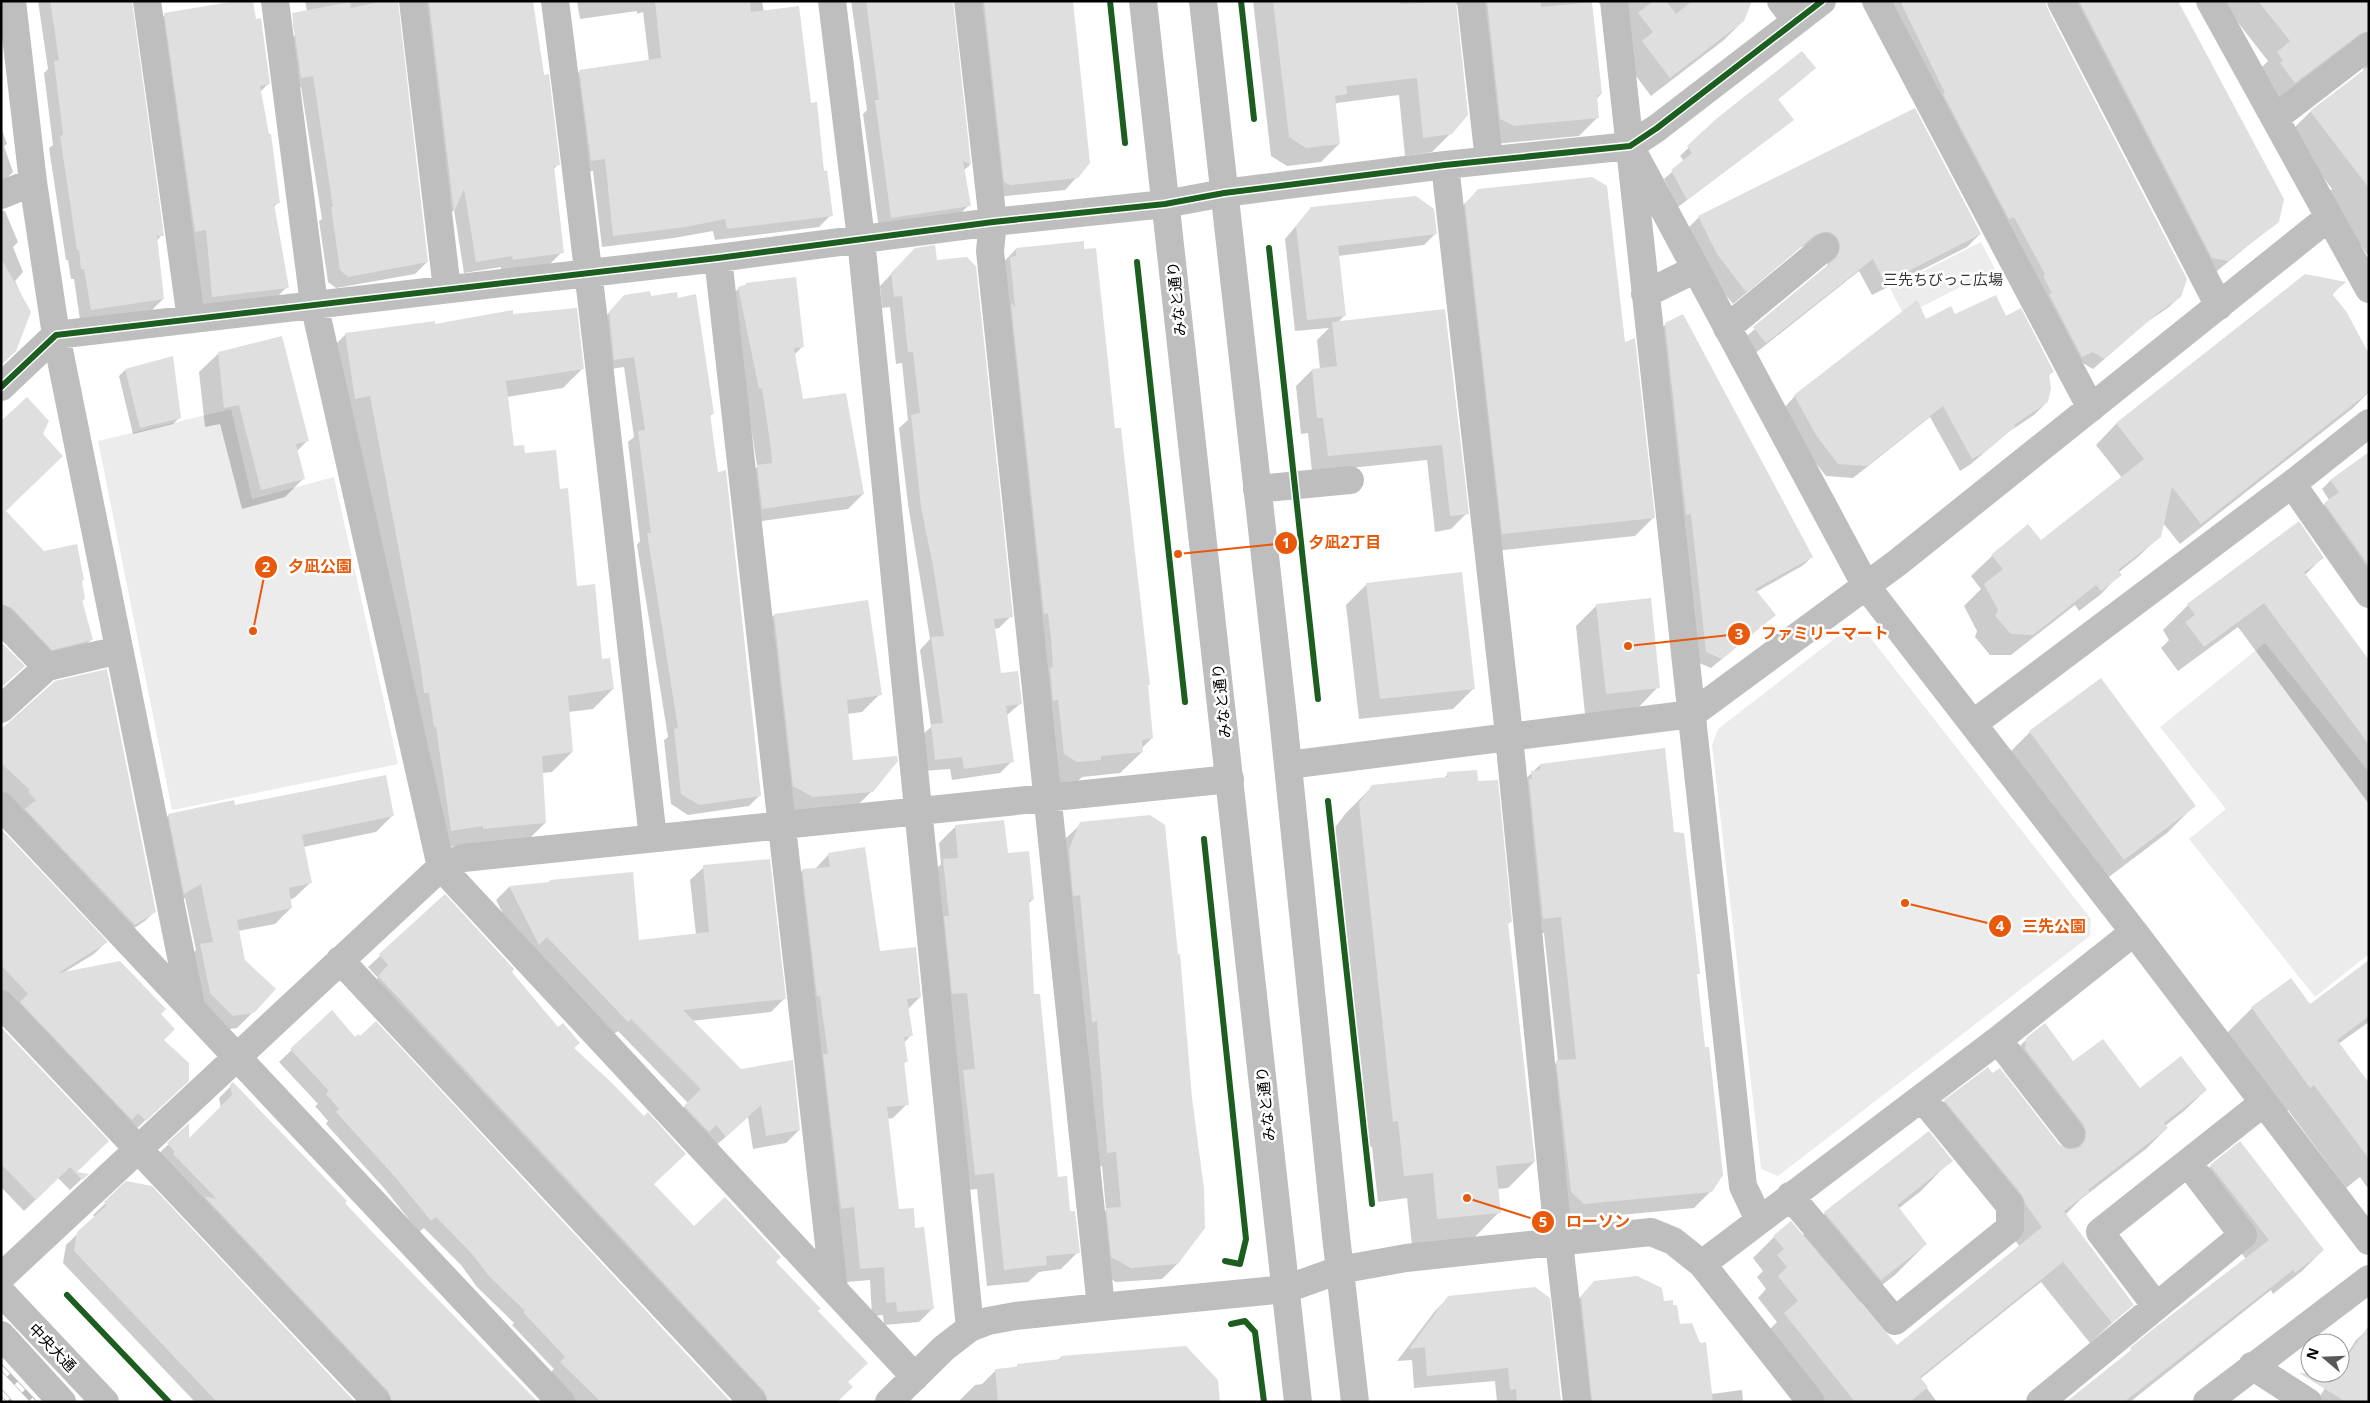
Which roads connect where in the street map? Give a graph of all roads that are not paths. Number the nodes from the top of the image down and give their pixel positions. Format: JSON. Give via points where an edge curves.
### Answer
{"nodes":[{"id":1,"x":12,"y":1,"type":"edge"},
{"id":2,"x":147,"y":1,"type":"edge"},
{"id":3,"x":275,"y":1,"type":"edge"},
{"id":4,"x":412,"y":1,"type":"edge"},
{"id":5,"x":555,"y":1,"type":"edge"},
{"id":6,"x":832,"y":1,"type":"edge"},
{"id":7,"x":968,"y":1,"type":"edge"},
{"id":8,"x":1143,"y":1,"type":"edge"},
{"id":9,"x":1203,"y":1,"type":"edge"},
{"id":10,"x":1471,"y":1,"type":"edge"},
{"id":11,"x":1614,"y":1,"type":"edge"},
{"id":12,"x":1822,"y":1,"type":"edge"},
{"id":13,"x":1876,"y":1,"type":"edge"},
{"id":14,"x":2061,"y":1,"type":"edge"},
{"id":15,"x":2210,"y":1,"type":"edge"},
{"id":16,"x":1789,"y":11,"type":"edge"},
{"id":17,"x":2369,"y":46,"type":"edge"},
{"id":18,"x":2275,"y":118,"type":"junction"},
{"id":19,"x":1630,"y":146,"type":"junction"},
{"id":20,"x":1489,"y":160,"type":"junction"},
{"id":21,"x":1445,"y":165,"type":"junction"},
{"id":22,"x":33,"y":182,"type":"junction"},
{"id":23,"x":1224,"y":193,"type":"junction"},
{"id":24,"x":1,"y":195,"type":"edge"},
{"id":25,"x":1165,"y":204,"type":"junction"},
{"id":26,"x":2329,"y":217,"type":"junction"},
{"id":27,"x":993,"y":222,"type":"junction"},
{"id":28,"x":861,"y":239,"type":"junction"},
{"id":29,"x":1825,"y":248,"type":"dead end"},
{"id":30,"x":718,"y":258,"type":"junction"},
{"id":31,"x":1696,"y":269,"type":"junction"},
{"id":32,"x":590,"y":273,"type":"junction"},
{"id":33,"x":2366,"y":278,"type":"edge"},
{"id":34,"x":447,"y":289,"type":"junction"},
{"id":35,"x":1645,"y":294,"type":"junction"},
{"id":36,"x":314,"y":304,"type":"junction"},
{"id":37,"x":2219,"y":306,"type":"junction"},
{"id":38,"x":190,"y":319,"type":"junction"},
{"id":39,"x":1728,"y":328,"type":"junction"},
{"id":40,"x":56,"y":335,"type":"junction"},
{"id":41,"x":1,"y":387,"type":"edge"},
{"id":42,"x":2091,"y":408,"type":"junction"},
{"id":43,"x":2369,"y":423,"type":"edge"},
{"id":44,"x":1350,"y":480,"type":"dead end"},
{"id":45,"x":2292,"y":484,"type":"junction"},
{"id":46,"x":1257,"y":489,"type":"junction"},
{"id":47,"x":1866,"y":586,"type":"junction"},
{"id":48,"x":2369,"y":594,"type":"edge"},
{"id":49,"x":1,"y":619,"type":"edge"},
{"id":50,"x":119,"y":650,"type":"junction"},
{"id":51,"x":47,"y":667,"type":"junction"},
{"id":52,"x":1,"y":709,"type":"edge"},
{"id":53,"x":1692,"y":714,"type":"junction"},
{"id":54,"x":1974,"y":723,"type":"junction"},
{"id":55,"x":1509,"y":737,"type":"junction"},
{"id":56,"x":1288,"y":765,"type":"junction"},
{"id":57,"x":1230,"y":779,"type":"junction"},
{"id":58,"x":1046,"y":799,"type":"junction"},
{"id":59,"x":1,"y":806,"type":"edge"},
{"id":60,"x":917,"y":811,"type":"junction"},
{"id":61,"x":781,"y":825,"type":"junction"},
{"id":62,"x":653,"y":838,"type":"junction"},
{"id":63,"x":441,"y":867,"type":"junction"},
{"id":64,"x":2134,"y":932,"type":"junction"},
{"id":65,"x":340,"y":960,"type":"junction"},
{"id":66,"x":1,"y":1004,"type":"edge"},
{"id":67,"x":191,"y":1006,"type":"junction"},
{"id":68,"x":1998,"y":1040,"type":"junction"},
{"id":69,"x":237,"y":1055,"type":"junction"},
{"id":70,"x":1922,"y":1098,"type":"junction"},
{"id":71,"x":2263,"y":1102,"type":"junction"},
{"id":72,"x":2071,"y":1134,"type":"dead end"},
{"id":73,"x":139,"y":1149,"type":"junction"},
{"id":74,"x":2188,"y":1163,"type":"junction"},
{"id":75,"x":1790,"y":1196,"type":"junction"},
{"id":76,"x":1759,"y":1220,"type":"junction"},
{"id":77,"x":1558,"y":1241,"type":"junction"},
{"id":78,"x":2369,"y":1241,"type":"edge"},
{"id":79,"x":1702,"y":1264,"type":"junction"},
{"id":80,"x":1339,"y":1270,"type":"junction"},
{"id":81,"x":1,"y":1277,"type":"edge"},
{"id":82,"x":2369,"y":1279,"type":"edge"},
{"id":83,"x":1286,"y":1288,"type":"junction"},
{"id":84,"x":834,"y":1290,"type":"junction"},
{"id":85,"x":1,"y":1292,"type":"edge"},
{"id":86,"x":1101,"y":1306,"type":"junction"},
{"id":87,"x":2156,"y":1306,"type":"junction"},
{"id":88,"x":970,"y":1328,"type":"junction"},
{"id":89,"x":1,"y":1335,"type":"edge"},
{"id":90,"x":2252,"y":1366,"type":"junction"},
{"id":91,"x":915,"y":1377,"type":"junction"},
{"id":92,"x":2299,"y":1399,"type":"edge"},
{"id":93,"x":62,"y":1402,"type":"edge"},
{"id":94,"x":105,"y":1402,"type":"edge"},
{"id":95,"x":377,"y":1402,"type":"edge"},
{"id":96,"x":561,"y":1402,"type":"edge"},
{"id":97,"x":753,"y":1402,"type":"edge"},
{"id":98,"x":889,"y":1402,"type":"edge"},
{"id":99,"x":1298,"y":1402,"type":"edge"},
{"id":100,"x":1355,"y":1402,"type":"edge"},
{"id":101,"x":1577,"y":1402,"type":"edge"},
{"id":102,"x":1811,"y":1402,"type":"edge"},
{"id":103,"x":2040,"y":1402,"type":"edge"},
{"id":104,"x":2207,"y":1402,"type":"edge"}],
"edges":[{"from":1,"to":22,"type":"main road"},
{"from":2,"to":38,"type":"main road"},
{"from":3,"to":36,"type":"main road"},
{"from":4,"to":34,"type":"main road"},
{"from":5,"to":32,"type":"main road"},
{"from":6,"to":28,"type":"main road"},
{"from":7,"to":27,"type":"main road"},
{"from":8,"to":25,"type":"main road","name":"みなと通り"},
{"from":9,"to":23,"type":"main road"},
{"from":10,"to":20,"type":"main road"},
{"from":11,"to":19,"type":"main road"},
{"from":12,"to":16,"type":"main road"},
{"from":13,"to":42,"type":"main road"},
{"from":14,"to":37,"type":"main road"},
{"from":15,"to":18,"type":"main road"},
{"from":16,"to":19,"type":"main road"},
{"from":17,"to":18,"type":"main road"},
{"from":18,"to":26,"type":"main road"},
{"from":19,"to":20,"type":"main road"},
{"from":19,"to":31,"type":"main road"},
{"from":19,"to":35,"type":"main road"},
{"from":20,"to":21,"type":"main road"},
{"from":21,"to":23,"type":"main road"},
{"from":21,"to":55,"type":"main road"},
{"from":22,"to":24,"type":"main road"},
{"from":22,"to":40,"type":"main road"},
{"from":23,"to":25,"type":"main road"},
{"from":23,"to":46,"type":"main road"},
{"from":25,"to":27,"type":"main road"},
{"from":25,"to":57,"type":"main road","name":"みなと通り"},
{"from":26,"to":33,"type":"main road"},
{"from":26,"to":37,"type":"main road"},
{"from":27,"to":28,"type":"main road"},
{"from":27,"to":58,"type":"main road","via":[[990,251]]},
{"from":28,"to":30,"type":"main road"},
{"from":28,"to":60,"type":"main road"},
{"from":29,"to":39,"type":"main road"},
{"from":30,"to":32,"type":"main road"},
{"from":30,"to":61,"type":"main road"},
{"from":31,"to":35,"type":"main road"},
{"from":31,"to":39,"type":"main road"},
{"from":32,"to":34,"type":"main road"},
{"from":32,"to":62,"type":"main road"},
{"from":34,"to":36,"type":"main road"},
{"from":35,"to":53,"type":"main road"},
{"from":36,"to":38,"type":"main road"},
{"from":36,"to":63,"type":"main road"},
{"from":37,"to":42,"type":"main road"},
{"from":38,"to":40,"type":"main road"},
{"from":39,"to":47,"type":"main road"},
{"from":40,"to":41,"type":"main road"},
{"from":40,"to":50,"type":"main road"},
{"from":42,"to":47,"type":"main road"},
{"from":43,"to":45,"type":"main road"},
{"from":44,"to":46,"type":"main road"},
{"from":45,"to":48,"type":"main road"},
{"from":45,"to":54,"type":"main road"},
{"from":46,"to":56,"type":"main road"},
{"from":47,"to":53,"type":"main road"},
{"from":47,"to":54,"type":"main road"},
{"from":49,"to":51,"type":"main road"},
{"from":50,"to":51,"type":"main road"},
{"from":50,"to":67,"type":"main road"},
{"from":51,"to":52,"type":"main road"},
{"from":53,"to":55,"type":"main road"},
{"from":53,"to":76,"type":"main road","via":[[1743,1186]]},
{"from":54,"to":64,"type":"main road"},
{"from":55,"to":56,"type":"main road"},
{"from":55,"to":77,"type":"main road"},
{"from":56,"to":80,"type":"main road"},
{"from":57,"to":58,"type":"main road"},
{"from":57,"to":83,"type":"main road","name":"みなと通り"},
{"from":58,"to":60,"type":"main road"},
{"from":58,"to":86,"type":"main road"},
{"from":59,"to":67,"type":"main road"},
{"from":60,"to":61,"type":"main road"},
{"from":60,"to":88,"type":"main road"},
{"from":61,"to":62,"type":"main road"},
{"from":61,"to":84,"type":"main road"},
{"from":62,"to":63,"type":"main road","via":[[463,858]]},
{"from":63,"to":65,"type":"main road"},
{"from":63,"to":84,"type":"main road"},
{"from":64,"to":68,"type":"main road"},
{"from":64,"to":71,"type":"main road"},
{"from":65,"to":69,"type":"main road"},
{"from":65,"to":97,"type":"main road"},
{"from":66,"to":73,"type":"main road"},
{"from":67,"to":69,"type":"main road"},
{"from":68,"to":70,"type":"main road"},
{"from":68,"to":72,"type":"main road"},
{"from":69,"to":73,"type":"main road"},
{"from":69,"to":96,"type":"main road"},
{"from":70,"to":75,"type":"main road"},
{"from":70,"to":75,"type":"main road","via":[[2010,1206],[2010,1228],[1895,1321]]},
{"from":71,"to":74,"type":"main road"},
{"from":71,"to":78,"type":"main road"},
{"from":73,"to":81,"type":"main road"},
{"from":73,"to":95,"type":"main road"},
{"from":74,"to":87,"type":"main road","via":[[2243,1235]]},
{"from":74,"to":87,"type":"main road","via":[[2100,1232]]},
{"from":75,"to":76,"type":"main road"},
{"from":76,"to":79,"type":"main road"},
{"from":77,"to":79,"type":"main road","via":[[1651,1232],[1673,1241]]},
{"from":77,"to":80,"type":"main road","via":[[1406,1258]]},
{"from":77,"to":101,"type":"main road"},
{"from":79,"to":102,"type":"main road"},
{"from":80,"to":83,"type":"main road"},
{"from":80,"to":100,"type":"main road"},
{"from":82,"to":90,"type":"main road"},
{"from":83,"to":86,"type":"main road"},
{"from":83,"to":99,"type":"main road","name":"みなと通り"},
{"from":84,"to":91,"type":"main road"},
{"from":85,"to":94,"type":"main road","name":"中央大通"},
{"from":86,"to":88,"type":"main road","via":[[1015,1316]]},
{"from":87,"to":103,"type":"main road"},
{"from":88,"to":91,"type":"main road"},
{"from":89,"to":93,"type":"main road"},
{"from":90,"to":92,"type":"main road"},
{"from":90,"to":104,"type":"main road"},
{"from":91,"to":98,"type":"main road"}]}
